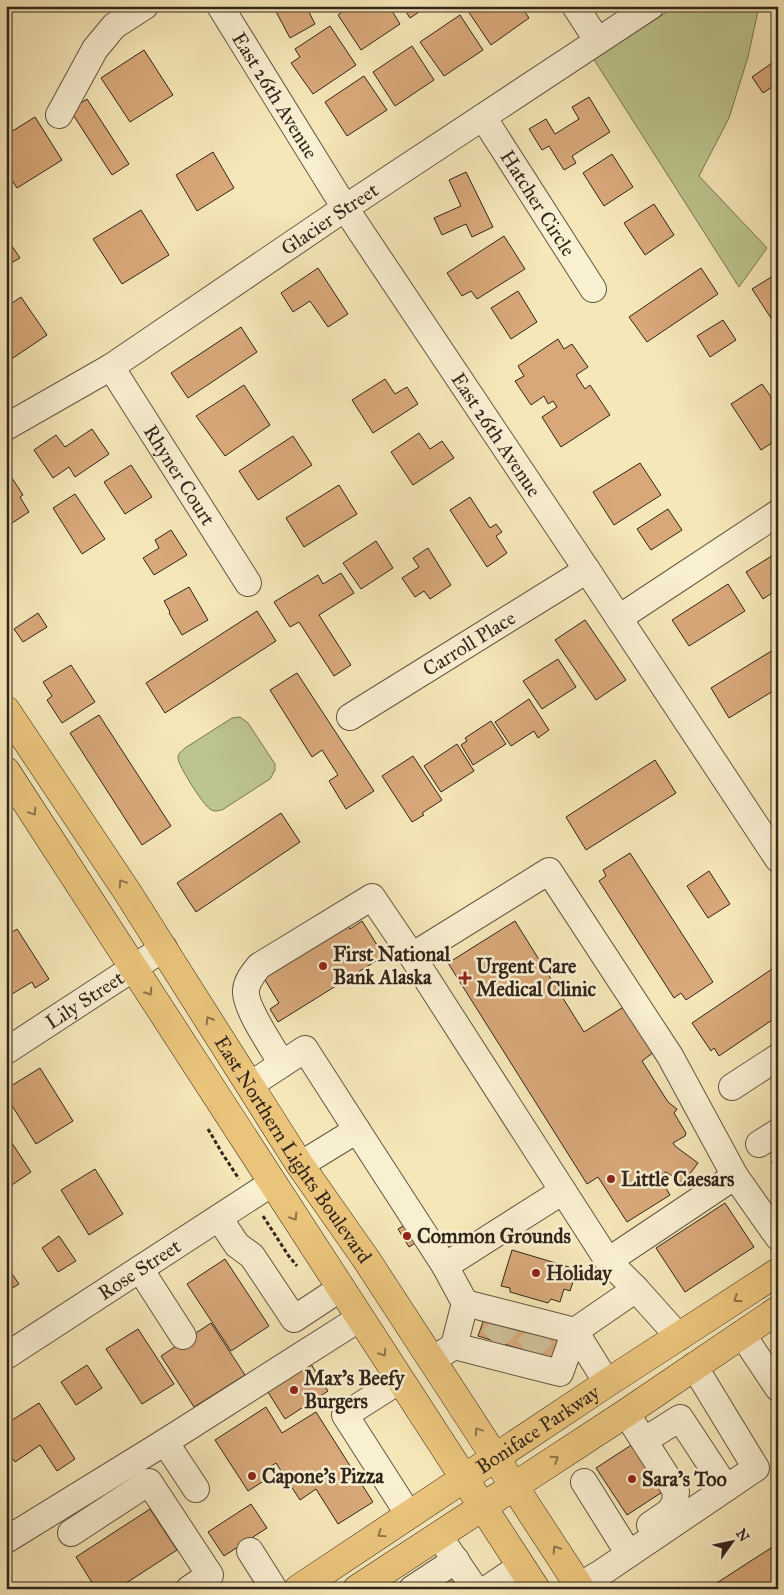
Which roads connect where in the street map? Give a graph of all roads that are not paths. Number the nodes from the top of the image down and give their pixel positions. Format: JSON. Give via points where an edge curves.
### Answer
{"nodes":[{"id":1,"x":145,"y":6,"type":"edge"},
{"id":2,"x":220,"y":6,"type":"edge"},
{"id":3,"x":575,"y":6,"type":"edge"},
{"id":4,"x":651,"y":6,"type":"edge"},
{"id":5,"x":597,"y":40,"type":"junction"},
{"id":6,"x":59,"y":115,"type":"dead end"},
{"id":7,"x":483,"y":117,"type":"junction"},
{"id":8,"x":345,"y":208,"type":"junction"},
{"id":9,"x":593,"y":290,"type":"dead end"},
{"id":10,"x":111,"y":367,"type":"junction"},
{"id":11,"x":6,"y":427,"type":"edge"},
{"id":12,"x":778,"y":513,"type":"edge"},
{"id":13,"x":588,"y":570,"type":"junction"},
{"id":14,"x":248,"y":583,"type":"dead end"},
{"id":15,"x":619,"y":618,"type":"junction"},
{"id":16,"x":350,"y":717,"type":"dead end"},
{"id":17,"x":10,"y":723,"type":"edge"},
{"id":18,"x":6,"y":771,"type":"edge"},
{"id":19,"x":778,"y":859,"type":"edge"},
{"id":20,"x":164,"y":948,"type":"junction"},
{"id":21,"x":412,"y":956,"type":"junction"},
{"id":22,"x":134,"y":968,"type":"junction"},
{"id":23,"x":6,"y":1051,"type":"edge"},
{"id":24,"x":778,"y":1057,"type":"edge"},
{"id":25,"x":282,"y":1064,"type":"junction"},
{"id":26,"x":250,"y":1085,"type":"junction"},
{"id":27,"x":732,"y":1087,"type":"dead end"},
{"id":28,"x":230,"y":1118,"type":"junction"},
{"id":29,"x":357,"y":1130,"type":"junction"},
{"id":30,"x":300,"y":1165,"type":"junction"},
{"id":31,"x":735,"y":1176,"type":"junction"},
{"id":32,"x":272,"y":1183,"type":"junction"},
{"id":33,"x":563,"y":1191,"type":"junction"},
{"id":34,"x":219,"y":1218,"type":"junction"},
{"id":35,"x":778,"y":1237,"type":"edge"},
{"id":36,"x":608,"y":1261,"type":"junction"},
{"id":37,"x":446,"y":1266,"type":"junction"},
{"id":38,"x":140,"y":1269,"type":"junction"},
{"id":39,"x":778,"y":1272,"type":"edge"},
{"id":40,"x":341,"y":1288,"type":"junction"},
{"id":41,"x":636,"y":1289,"type":"junction"},
{"id":42,"x":465,"y":1303,"type":"junction"},
{"id":43,"x":778,"y":1310,"type":"edge"},
{"id":44,"x":360,"y":1318,"type":"junction"},
{"id":45,"x":558,"y":1330,"type":"junction"},
{"id":46,"x":742,"y":1334,"type":"junction"},
{"id":47,"x":183,"y":1336,"type":"dead end"},
{"id":48,"x":679,"y":1337,"type":"junction"},
{"id":49,"x":480,"y":1340,"type":"junction"},
{"id":50,"x":6,"y":1356,"type":"edge"},
{"id":51,"x":694,"y":1366,"type":"junction"},
{"id":52,"x":400,"y":1380,"type":"junction"},
{"id":53,"x":607,"y":1383,"type":"junction"},
{"id":54,"x":778,"y":1388,"type":"edge"},
{"id":55,"x":626,"y":1413,"type":"junction"},
{"id":56,"x":645,"y":1440,"type":"junction"},
{"id":57,"x":165,"y":1442,"type":"junction"},
{"id":58,"x":495,"y":1457,"type":"junction"},
{"id":59,"x":464,"y":1478,"type":"junction"},
{"id":60,"x":584,"y":1482,"type":"dead end"},
{"id":61,"x":514,"y":1486,"type":"junction"},
{"id":62,"x":726,"y":1488,"type":"junction"},
{"id":63,"x":196,"y":1490,"type":"dead end"},
{"id":64,"x":483,"y":1507,"type":"junction"},
{"id":65,"x":409,"y":1515,"type":"junction"},
{"id":66,"x":71,"y":1533,"type":"dead end"},
{"id":67,"x":439,"y":1536,"type":"junction"},
{"id":68,"x":6,"y":1540,"type":"edge"},
{"id":69,"x":250,"y":1551,"type":"dead end"},
{"id":70,"x":629,"y":1554,"type":"junction"},
{"id":71,"x":521,"y":1566,"type":"junction"},
{"id":72,"x":470,"y":1581,"type":"edge"},
{"id":73,"x":205,"y":1584,"type":"edge"},
{"id":74,"x":372,"y":1585,"type":"edge"},
{"id":75,"x":580,"y":1587,"type":"edge"},
{"id":76,"x":274,"y":1589,"type":"edge"},
{"id":77,"x":298,"y":1589,"type":"edge"},
{"id":78,"x":412,"y":1589,"type":"edge"},
{"id":79,"x":536,"y":1589,"type":"edge"}],
"edges":[{"from":1,"to":6,"type":"street","via":[[114,26],[94,49]]},
{"from":2,"to":8,"type":"street","name":"East 26th Avenue"},
{"from":3,"to":5,"type":"street"},
{"from":4,"to":5,"type":"street","name":"Glacier Street"},
{"from":5,"to":7,"type":"street","name":"Glacier Street"},
{"from":7,"to":8,"type":"street","name":"Glacier Street"},
{"from":7,"to":9,"type":"street","name":"Hatcher Circle"},
{"from":8,"to":10,"type":"street","name":"Glacier Street"},
{"from":8,"to":13,"type":"street","name":"East 26th Avenue"},
{"from":10,"to":11,"type":"street","name":"Glacier Street"},
{"from":10,"to":14,"type":"street","name":"Rhyner Court"},
{"from":12,"to":15,"type":"street"},
{"from":13,"to":15,"type":"street","name":"East 26th Avenue"},
{"from":13,"to":16,"type":"street","name":"Carroll Place"},
{"from":15,"to":19,"type":"street","name":"East 26th Avenue"},
{"from":20,"to":17,"type":"main road","name":"East Northern Lights Boulevard","one_way":true},
{"from":18,"to":22,"type":"main road","name":"East Northern Lights Boulevard","one_way":true},
{"from":20,"to":22,"type":"street","name":"Lily Street"},
{"from":26,"to":20,"type":"main road","name":"East Northern Lights Boulevard","one_way":true},
{"from":21,"to":25,"type":"street","via":[[372,897],[258,966],[248,980],[246,992],[250,1008]]},
{"from":21,"to":31,"type":"street","via":[[549,871],[670,1056]]},
{"from":21,"to":33,"type":"street"},
{"from":22,"to":23,"type":"street","name":"Lily Street"},
{"from":22,"to":28,"type":"main road","name":"East Northern Lights Boulevard","one_way":true},
{"from":24,"to":27,"type":"street"},
{"from":25,"to":26,"type":"street"},
{"from":25,"to":29,"type":"street","via":[[305,1049]]},
{"from":26,"to":30,"type":"main road","name":"East Northern Lights Boulevard"},
{"from":28,"to":30,"type":"main road","via":[[252,1131],[285,1161]]},
{"from":28,"to":32,"type":"main road","name":"East Northern Lights Boulevard"},
{"from":29,"to":30,"type":"street"},
{"from":29,"to":37,"type":"street"},
{"from":30,"to":49,"type":"main road","name":"East Northern Lights Boulevard","via":[[366,1259]]},
{"from":31,"to":35,"type":"street"},
{"from":31,"to":36,"type":"street"},
{"from":32,"to":34,"type":"street","name":"Rose Street"},
{"from":32,"to":40,"type":"main road","name":"East Northern Lights Boulevard","one_way":true},
{"from":33,"to":36,"type":"street"},
{"from":33,"to":37,"type":"street"},
{"from":34,"to":38,"type":"street","name":"Rose Street"},
{"from":34,"to":40,"type":"street","via":[[237,1245],[252,1256],[294,1319]]},
{"from":36,"to":41,"type":"street"},
{"from":37,"to":42,"type":"street"},
{"from":38,"to":47,"type":"street"},
{"from":38,"to":50,"type":"street","name":"Rose Street"},
{"from":39,"to":48,"type":"main road","name":"Boniface Parkway","one_way":true},
{"from":40,"to":44,"type":"main road","name":"East Northern Lights Boulevard"},
{"from":41,"to":45,"type":"street"},
{"from":41,"to":48,"type":"street"},
{"from":42,"to":49,"type":"street"},
{"from":42,"to":49,"type":"street"},
{"from":43,"to":46,"type":"main road","name":"Boniface Parkway"},
{"from":44,"to":52,"type":"main road","name":"East Northern Lights Boulevard","one_way":true},
{"from":44,"to":57,"type":"street"},
{"from":45,"to":49,"type":"street"},
{"from":45,"to":49,"type":"street","via":[[560,1373]]},
{"from":45,"to":53,"type":"street"},
{"from":46,"to":51,"type":"main road","name":"Boniface Parkway"},
{"from":46,"to":54,"type":"street"},
{"from":48,"to":53,"type":"main road","name":"Boniface Parkway"},
{"from":58,"to":49,"type":"main road","name":"East Northern Lights Boulevard","one_way":true},
{"from":51,"to":55,"type":"main road","name":"Boniface Parkway"},
{"from":51,"to":62,"type":"street","via":[[756,1468]]},
{"from":52,"to":59,"type":"main road","name":"East Northern Lights Boulevard"},
{"from":52,"to":65,"type":"street","via":[[346,1415]]},
{"from":53,"to":58,"type":"main road","name":"Boniface Parkway"},
{"from":55,"to":56,"type":"street"},
{"from":61,"to":55,"type":"main road","name":"Boniface Parkway","one_way":true},
{"from":56,"to":62,"type":"street","via":[[680,1418]]},
{"from":56,"to":70,"type":"street","via":[[676,1491],[675,1503],[669,1512],[636,1534]]},
{"from":57,"to":63,"type":"street"},
{"from":57,"to":68,"type":"street"},
{"from":58,"to":59,"type":"main road","name":"Boniface Parkway"},
{"from":58,"to":61,"type":"main road","name":"East Northern Lights Boulevard"},
{"from":59,"to":64,"type":"main road","name":"East Northern Lights Boulevard"},
{"from":59,"to":65,"type":"main road","name":"Boniface Parkway"},
{"from":60,"to":70,"type":"street"},
{"from":61,"to":64,"type":"main road","name":"Boniface Parkway"},
{"from":75,"to":61,"type":"main road","name":"East Northern Lights Boulevard","one_way":true},
{"from":62,"to":70,"type":"street"},
{"from":64,"to":67,"type":"main road","name":"Boniface Parkway"},
{"from":64,"to":71,"type":"main road","name":"East Northern Lights Boulevard"},
{"from":65,"to":77,"type":"main road","name":"Boniface Parkway","one_way":true},
{"from":66,"to":73,"type":"street","via":[[149,1482]]},
{"from":67,"to":72,"type":"street"},
{"from":67,"to":74,"type":"main road","name":"Boniface Parkway"},
{"from":69,"to":76,"type":"street"},
{"from":70,"to":75,"type":"street"},
{"from":71,"to":72,"type":"street"},
{"from":71,"to":79,"type":"main road","name":"East Northern Lights Boulevard"},
{"from":72,"to":78,"type":"street"}]}
